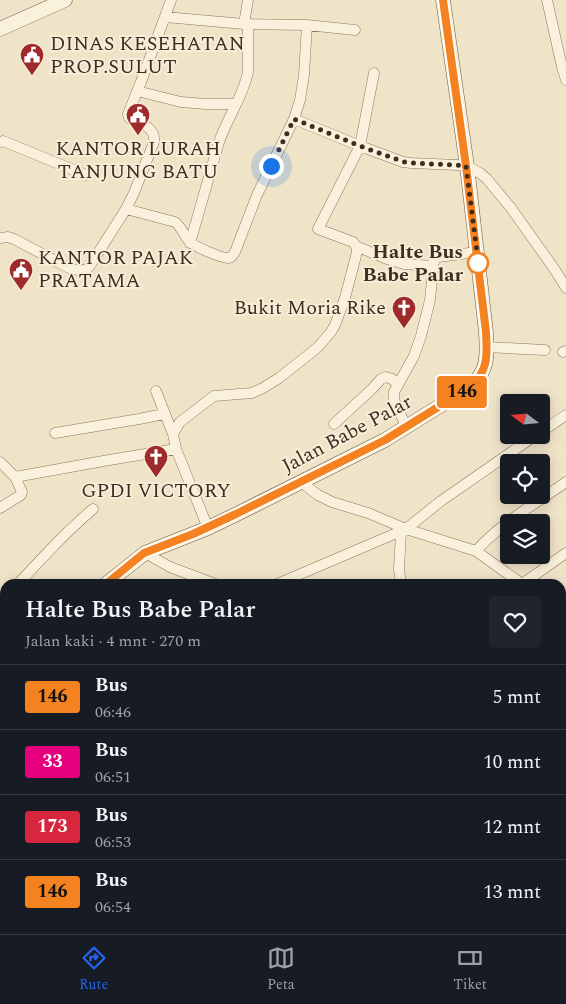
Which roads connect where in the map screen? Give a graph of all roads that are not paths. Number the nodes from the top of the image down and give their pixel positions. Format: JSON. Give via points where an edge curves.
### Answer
{"nodes":[{"id":1,"x":65,"y":0,"type":"edge"},
{"id":2,"x":171,"y":0,"type":"edge"},
{"id":3,"x":248,"y":0,"type":"edge"},
{"id":4,"x":443,"y":0,"type":"edge"},
{"id":5,"x":547,"y":0,"type":"edge"},
{"id":6,"x":165,"y":17,"type":"junction"},
{"id":7,"x":246,"y":24,"type":"junction"},
{"id":8,"x":307,"y":25,"type":"junction"},
{"id":9,"x":1,"y":26,"type":"edge"},
{"id":10,"x":355,"y":30,"type":"dead end"},
{"id":11,"x":374,"y":73,"type":"dead end"},
{"id":12,"x":566,"y":80,"type":"edge"},
{"id":13,"x":137,"y":91,"type":"junction"},
{"id":14,"x":236,"y":104,"type":"junction"},
{"id":15,"x":294,"y":119,"type":"junction"},
{"id":16,"x":0,"y":142,"type":"edge"},
{"id":17,"x":360,"y":146,"type":"junction"},
{"id":18,"x":466,"y":166,"type":"junction"},
{"id":19,"x":86,"y":174,"type":"dead end"},
{"id":20,"x":126,"y":209,"type":"junction"},
{"id":21,"x":0,"y":238,"type":"edge"},
{"id":22,"x":190,"y":242,"type":"junction"},
{"id":23,"x":356,"y":246,"type":"junction"},
{"id":24,"x":477,"y":252,"type":"junction"},
{"id":25,"x":433,"y":266,"type":"junction"},
{"id":26,"x":566,"y":288,"type":"edge"},
{"id":27,"x":486,"y":347,"type":"junction"},
{"id":28,"x":545,"y":350,"type":"dead end"},
{"id":29,"x":398,"y":385,"type":"junction"},
{"id":30,"x":156,"y":391,"type":"dead end"},
{"id":31,"x":164,"y":414,"type":"junction"},
{"id":32,"x":566,"y":415,"type":"edge"},
{"id":33,"x":334,"y":424,"type":"dead end"},
{"id":34,"x":406,"y":426,"type":"junction"},
{"id":35,"x":550,"y":426,"type":"edge"},
{"id":36,"x":56,"y":432,"type":"dead end"},
{"id":37,"x":173,"y":434,"type":"junction"},
{"id":38,"x":523,"y":444,"type":"edge"},
{"id":39,"x":176,"y":449,"type":"junction"},
{"id":40,"x":0,"y":462,"type":"edge"},
{"id":41,"x":15,"y":477,"type":"junction"},
{"id":42,"x":301,"y":482,"type":"junction"},
{"id":43,"x":566,"y":482,"type":"edge"},
{"id":44,"x":0,"y":508,"type":"edge"},
{"id":45,"x":93,"y":510,"type":"dead end"},
{"id":46,"x":208,"y":528,"type":"junction"},
{"id":47,"x":403,"y":531,"type":"junction"},
{"id":48,"x":476,"y":552,"type":"junction"},
{"id":49,"x":144,"y":553,"type":"junction"},
{"id":50,"x":566,"y":554,"type":"edge"},
{"id":51,"x":22,"y":579,"type":"edge"},
{"id":52,"x":112,"y":579,"type":"edge"},
{"id":53,"x":202,"y":579,"type":"edge"},
{"id":54,"x":288,"y":579,"type":"edge"},
{"id":55,"x":400,"y":579,"type":"edge"},
{"id":56,"x":515,"y":579,"type":"edge"},
{"id":57,"x":529,"y":579,"type":"edge"}],
"edges":[{"from":1,"to":9,"type":"street"},
{"from":2,"to":6,"type":"street"},
{"from":3,"to":7,"type":"street"},
{"from":4,"to":18,"type":"street","name":"Jalan Babe Palar"},
{"from":5,"to":12,"type":"street"},
{"from":6,"to":7,"type":"street"},
{"from":6,"to":13,"type":"street"},
{"from":7,"to":8,"type":"street"},
{"from":7,"to":14,"type":"street","via":[[248,72]]},
{"from":8,"to":10,"type":"street"},
{"from":8,"to":15,"type":"street","via":[[304,81]]},
{"from":11,"to":17,"type":"street"},
{"from":13,"to":14,"type":"street","via":[[181,102]]},
{"from":13,"to":20,"type":"street","via":[[129,116],[149,128],[155,136]]},
{"from":14,"to":22,"type":"street","via":[[223,129]]},
{"from":15,"to":17,"type":"street"},
{"from":15,"to":22,"type":"street","via":[[257,195],[234,254],[226,258]]},
{"from":16,"to":19,"type":"street"},
{"from":17,"to":18,"type":"street","via":[[404,162]]},
{"from":17,"to":23,"type":"street","via":[[318,229]]},
{"from":18,"to":24,"type":"street","name":"Jalan Babe Palar"},
{"from":18,"to":26,"type":"street","via":[[488,179]]},
{"from":20,"to":21,"type":"street","via":[[91,264],[81,271],[14,239]]},
{"from":20,"to":22,"type":"street","via":[[175,222]]},
{"from":23,"to":25,"type":"street","via":[[404,264]]},
{"from":23,"to":37,"type":"street","via":[[345,298],[335,325],[317,348],[263,388],[252,393],[214,396],[180,422]]},
{"from":24,"to":25,"type":"street","via":[[438,257],[434,259]]},
{"from":24,"to":27,"type":"street","name":"Jalan Babe Palar"},
{"from":25,"to":29,"type":"street","via":[[430,300],[421,336]]},
{"from":27,"to":28,"type":"street"},
{"from":27,"to":34,"type":"street","name":"Jalan Babe Palar","via":[[484,370],[472,386]]},
{"from":29,"to":33,"type":"street","via":[[392,379],[381,379]]},
{"from":29,"to":34,"type":"street","via":[[394,400]]},
{"from":30,"to":31,"type":"street"},
{"from":31,"to":36,"type":"street"},
{"from":31,"to":37,"type":"street"},
{"from":32,"to":35,"type":"street"},
{"from":34,"to":42,"type":"street","name":"Jalan Babe Palar"},
{"from":37,"to":39,"type":"street"},
{"from":38,"to":47,"type":"street"},
{"from":39,"to":41,"type":"street"},
{"from":39,"to":46,"type":"street"},
{"from":40,"to":41,"type":"street"},
{"from":41,"to":44,"type":"street","via":[[22,494]]},
{"from":42,"to":46,"type":"street","name":"Jalan Babe Palar"},
{"from":42,"to":47,"type":"street","via":[[322,497],[368,513]]},
{"from":43,"to":48,"type":"street","via":[[512,520]]},
{"from":45,"to":51,"type":"street"},
{"from":46,"to":49,"type":"street","name":"Jalan Babe Palar"},
{"from":47,"to":48,"type":"street"},
{"from":47,"to":54,"type":"street"},
{"from":47,"to":55,"type":"street"},
{"from":48,"to":56,"type":"street"},
{"from":49,"to":52,"type":"street","name":"Jalan Babe Palar"},
{"from":49,"to":53,"type":"street"},
{"from":50,"to":57,"type":"street"}]}
